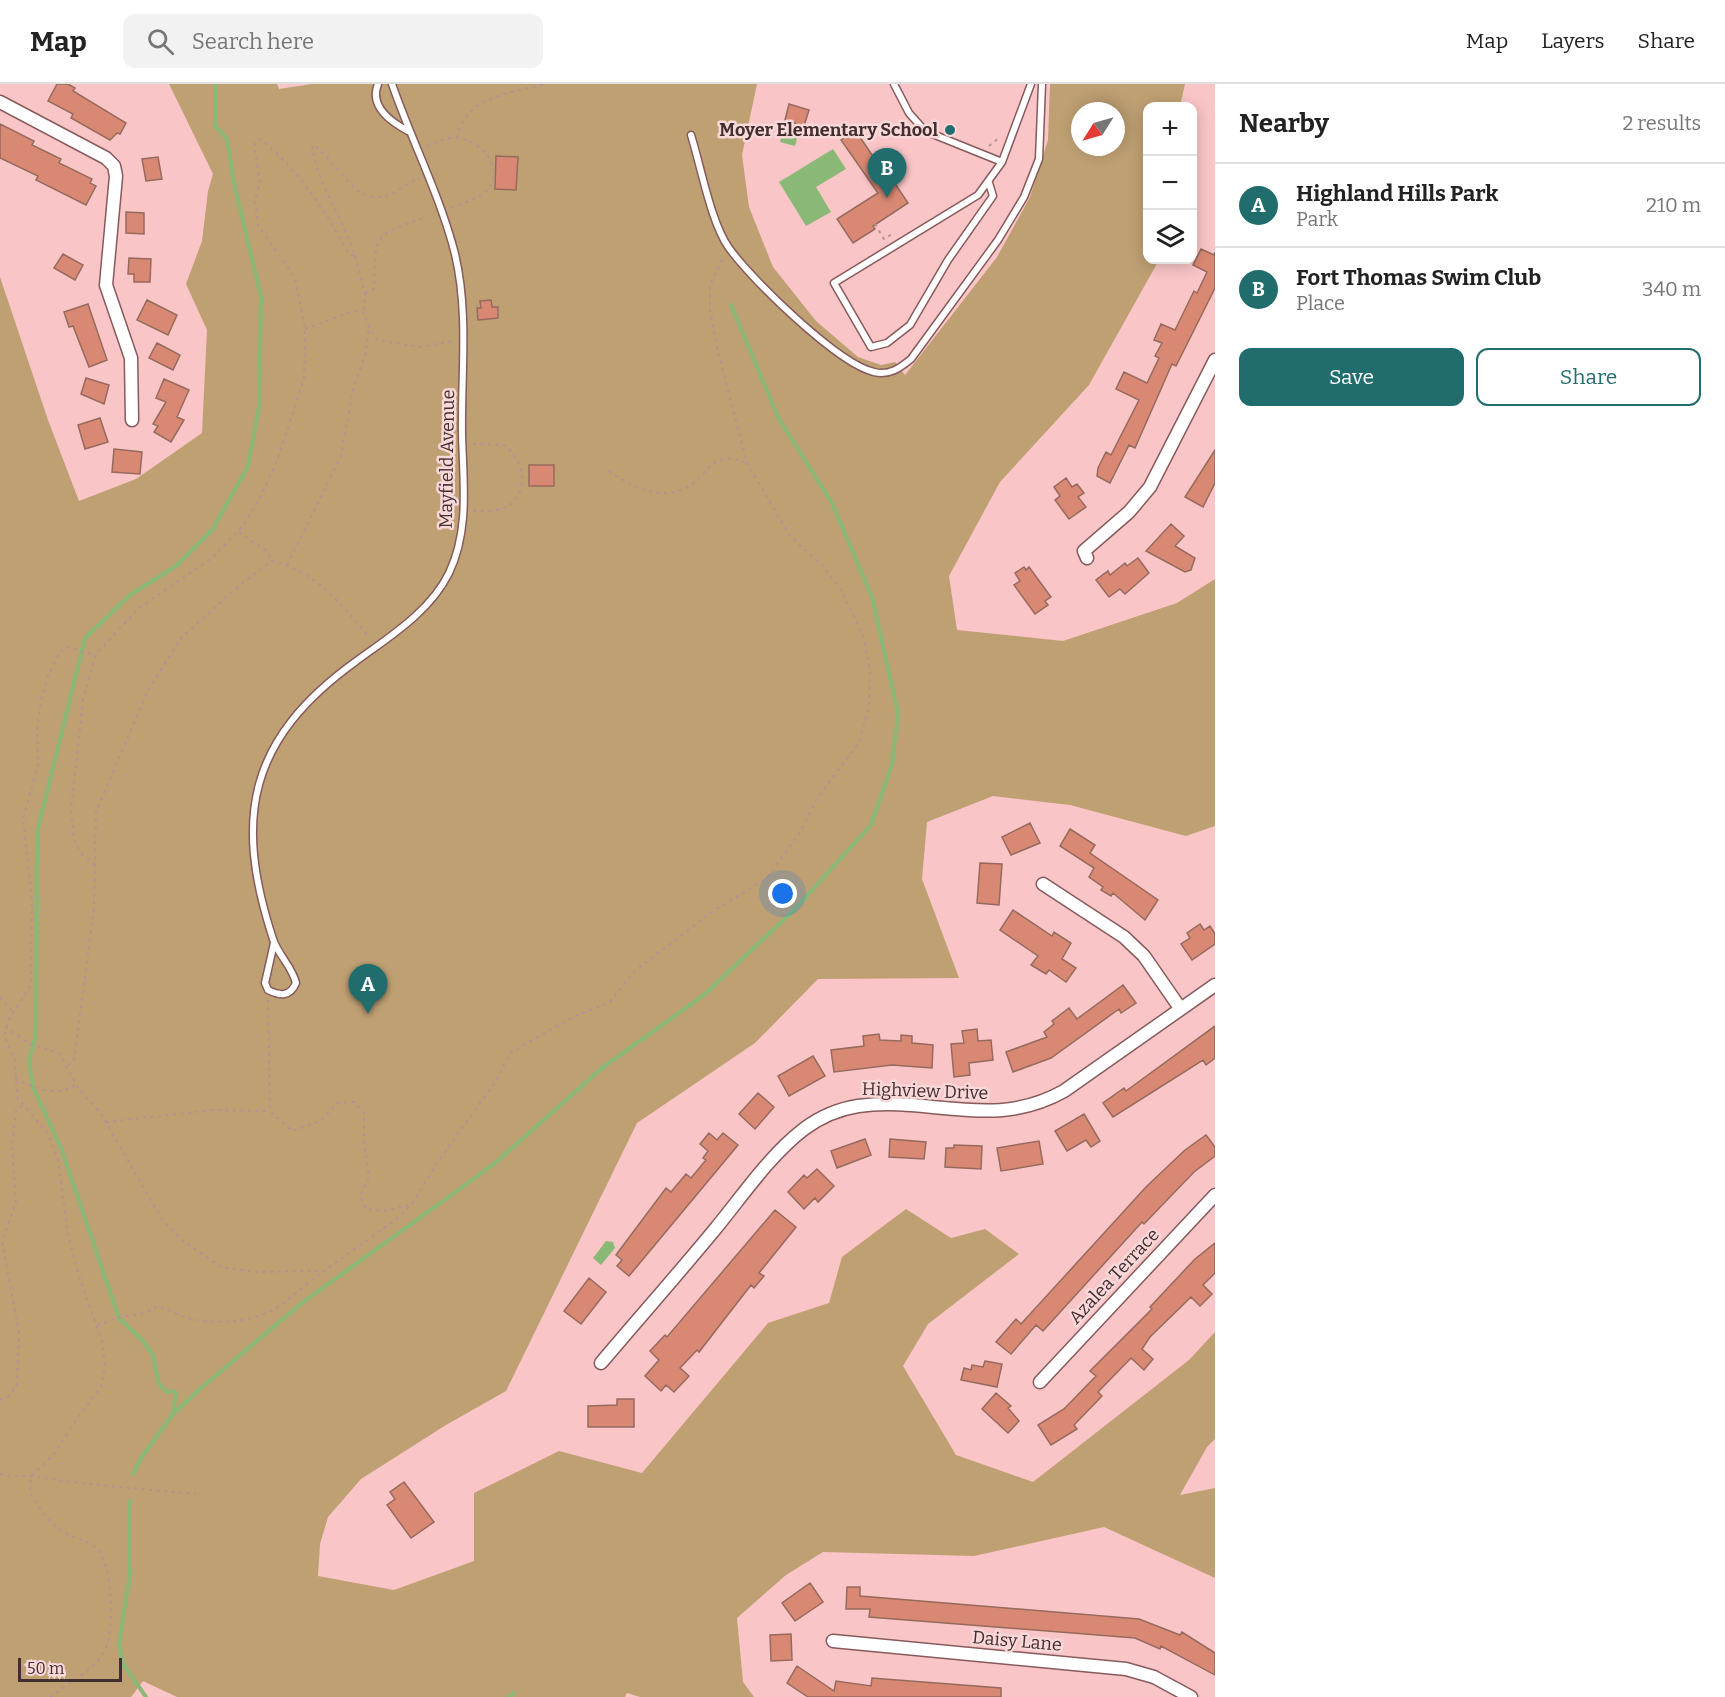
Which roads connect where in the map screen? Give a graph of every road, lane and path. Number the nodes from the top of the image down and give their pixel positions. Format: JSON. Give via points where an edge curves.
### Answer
{"nodes":[{"id":1,"x":378,"y":84,"type":"edge"},
{"id":2,"x":392,"y":84,"type":"edge"},
{"id":3,"x":546,"y":84,"type":"edge"},
{"id":4,"x":894,"y":84,"type":"edge"},
{"id":5,"x":1031,"y":84,"type":"edge"},
{"id":6,"x":1042,"y":84,"type":"edge"},
{"id":7,"x":0,"y":102,"type":"edge"},
{"id":8,"x":409,"y":131,"type":"junction"},
{"id":9,"x":692,"y":135,"type":"dead end"},
{"id":10,"x":1000,"y":137,"type":"dead end"},
{"id":11,"x":457,"y":138,"type":"junction"},
{"id":12,"x":980,"y":147,"type":"dead end"},
{"id":13,"x":416,"y":150,"type":"junction"},
{"id":14,"x":1002,"y":162,"type":"junction"},
{"id":15,"x":425,"y":175,"type":"junction"},
{"id":16,"x":989,"y":183,"type":"junction"},
{"id":17,"x":448,"y":209,"type":"dead end"},
{"id":18,"x":423,"y":218,"type":"dead end"},
{"id":19,"x":875,"y":224,"type":"dead end"},
{"id":20,"x":885,"y":242,"type":"dead end"},
{"id":21,"x":729,"y":248,"type":"junction"},
{"id":22,"x":355,"y":256,"type":"junction"},
{"id":23,"x":365,"y":293,"type":"junction"},
{"id":24,"x":364,"y":313,"type":"junction"},
{"id":25,"x":369,"y":327,"type":"junction"},
{"id":26,"x":305,"y":329,"type":"junction"},
{"id":27,"x":463,"y":338,"type":"junction"},
{"id":28,"x":1215,"y":360,"type":"edge"},
{"id":29,"x":132,"y":420,"type":"dead end"},
{"id":30,"x":463,"y":444,"type":"junction"},
{"id":31,"x":747,"y":463,"type":"junction"},
{"id":32,"x":609,"y":471,"type":"dead end"},
{"id":33,"x":464,"y":511,"type":"junction"},
{"id":34,"x":238,"y":531,"type":"junction"},
{"id":35,"x":1087,"y":558,"type":"dead end"},
{"id":36,"x":272,"y":561,"type":"junction"},
{"id":37,"x":287,"y":565,"type":"junction"},
{"id":38,"x":376,"y":646,"type":"junction"},
{"id":39,"x":96,"y":654,"type":"junction"},
{"id":40,"x":95,"y":865,"type":"junction"},
{"id":41,"x":1043,"y":884,"type":"dead end"},
{"id":42,"x":274,"y":943,"type":"junction"},
{"id":43,"x":1215,"y":985,"type":"edge"},
{"id":44,"x":268,"y":990,"type":"junction"},
{"id":45,"x":0,"y":997,"type":"edge"},
{"id":46,"x":1180,"y":1008,"type":"junction"},
{"id":47,"x":14,"y":1013,"type":"junction"},
{"id":48,"x":5,"y":1027,"type":"junction"},
{"id":49,"x":68,"y":1065,"type":"junction"},
{"id":50,"x":15,"y":1079,"type":"junction"},
{"id":51,"x":76,"y":1084,"type":"junction"},
{"id":52,"x":22,"y":1106,"type":"junction"},
{"id":53,"x":270,"y":1111,"type":"junction"},
{"id":54,"x":106,"y":1122,"type":"junction"},
{"id":55,"x":1215,"y":1195,"type":"edge"},
{"id":56,"x":411,"y":1205,"type":"junction"},
{"id":57,"x":324,"y":1271,"type":"junction"},
{"id":58,"x":97,"y":1325,"type":"junction"},
{"id":59,"x":601,"y":1363,"type":"dead end"},
{"id":60,"x":1040,"y":1382,"type":"dead end"},
{"id":61,"x":0,"y":1400,"type":"edge"},
{"id":62,"x":0,"y":1474,"type":"edge"},
{"id":63,"x":32,"y":1476,"type":"junction"},
{"id":64,"x":196,"y":1494,"type":"dead end"},
{"id":65,"x":833,"y":1641,"type":"dead end"},
{"id":66,"x":50,"y":1697,"type":"edge"},
{"id":67,"x":1191,"y":1697,"type":"edge"}],
"edges":[{"from":1,"to":8,"type":"lane","via":[[375,98],[380,108],[395,124]]},
{"from":2,"to":8,"type":"lane","name":"Mayfield Avenue"},
{"from":3,"to":11,"type":"path","via":[[484,101],[460,123]]},
{"from":4,"to":14,"type":"lane","via":[[909,113],[926,131]]},
{"from":5,"to":14,"type":"lane"},
{"from":6,"to":21,"type":"lane","via":[[1039,159],[1024,197],[998,240],[911,359],[895,371],[873,372],[828,347]]},
{"from":7,"to":29,"type":"street","via":[[106,158],[114,166],[106,285],[131,358]]},
{"from":8,"to":13,"type":"lane","name":"Mayfield Avenue"},
{"from":9,"to":21,"type":"lane","via":[[718,228]]},
{"from":10,"to":12,"type":"path","via":[[992,146]]},
{"from":11,"to":13,"type":"path"},
{"from":11,"to":17,"type":"path","via":[[469,141],[489,157],[493,179],[477,197]]},
{"from":13,"to":15,"type":"lane","name":"Mayfield Avenue"},
{"from":14,"to":16,"type":"lane"},
{"from":15,"to":22,"type":"path","via":[[385,196],[369,196],[357,191],[324,151],[312,146],[314,163]]},
{"from":15,"to":27,"type":"lane","name":"Mayfield Avenue","via":[[455,256],[464,316]]},
{"from":16,"to":16,"type":"lane","via":[[978,195],[834,283],[871,347],[887,343],[910,325],[948,260],[993,196]]},
{"from":18,"to":23,"type":"path","via":[[382,235],[376,244],[374,289]]},
{"from":19,"to":20,"type":"path","via":[[884,239],[894,236]]},
{"from":21,"to":31,"type":"path","via":[[710,285],[710,310]]},
{"from":22,"to":23,"type":"path"},
{"from":22,"to":26,"type":"path","via":[[349,254],[326,212],[274,150],[260,139],[254,145],[260,183],[255,199],[258,225],[295,278]]},
{"from":23,"to":24,"type":"path"},
{"from":24,"to":25,"type":"path"},
{"from":24,"to":26,"type":"path","via":[[353,311]]},
{"from":25,"to":27,"type":"path","via":[[377,340],[420,347]]},
{"from":25,"to":37,"type":"path","via":[[341,456]]},
{"from":26,"to":34,"type":"path","via":[[304,379],[278,458],[262,494]]},
{"from":27,"to":30,"type":"lane","name":"Mayfield Avenue"},
{"from":28,"to":35,"type":"street","via":[[1150,487],[1129,512],[1084,551]]},
{"from":30,"to":33,"type":"lane","name":"Mayfield Avenue"},
{"from":30,"to":33,"type":"path","via":[[504,445],[523,473],[521,487],[511,503],[497,509]]},
{"from":31,"to":32,"type":"path","via":[[726,458],[711,463],[681,491],[663,495],[622,481]]},
{"from":31,"to":56,"type":"path","via":[[790,536],[841,590],[863,635],[870,670],[869,706],[859,743],[817,798],[801,831],[767,878],[709,914],[635,971],[609,1003],[575,1016],[511,1052]]},
{"from":33,"to":38,"type":"lane","name":"Mayfield Avenue","via":[[456,553],[438,591]]},
{"from":34,"to":36,"type":"path","via":[[268,552]]},
{"from":34,"to":39,"type":"path","via":[[213,557],[139,608]]},
{"from":36,"to":37,"type":"path"},
{"from":36,"to":40,"type":"path","via":[[182,637],[147,692],[96,812]]},
{"from":37,"to":38,"type":"path","via":[[318,581]]},
{"from":38,"to":42,"type":"lane","name":"Mayfield Avenue","via":[[302,706],[281,734],[266,764],[254,809],[253,849]]},
{"from":39,"to":40,"type":"path","via":[[82,700],[71,810],[74,838],[81,853]]},
{"from":39,"to":47,"type":"path","via":[[70,647],[60,651],[48,676],[38,717],[38,764],[23,819],[32,899],[31,985]]},
{"from":40,"to":49,"type":"path","via":[[94,908],[79,1032],[74,1060]]},
{"from":41,"to":46,"type":"street","via":[[1124,936],[1144,956]]},
{"from":42,"to":44,"type":"lane","name":"Mayfield Avenue","via":[[265,977]]},
{"from":42,"to":44,"type":"lane","name":"Mayfield Avenue","via":[[296,983],[284,995]]},
{"from":43,"to":46,"type":"street","name":"Highview Drive"},
{"from":44,"to":53,"type":"path"},
{"from":45,"to":47,"type":"path"},
{"from":46,"to":59,"type":"street","name":"Highview Drive","via":[[1064,1090],[1029,1106],[982,1111],[870,1105],[835,1112],[811,1124],[767,1166]]},
{"from":47,"to":48,"type":"path"},
{"from":48,"to":49,"type":"path","via":[[30,1044],[59,1053]]},
{"from":48,"to":50,"type":"path","via":[[4,1036],[15,1060]]},
{"from":49,"to":51,"type":"path"},
{"from":50,"to":51,"type":"path","via":[[50,1090],[69,1090]]},
{"from":50,"to":52,"type":"path"},
{"from":51,"to":54,"type":"path"},
{"from":52,"to":58,"type":"path","via":[[48,1134],[58,1160],[68,1235]]},
{"from":52,"to":61,"type":"path","via":[[16,1111],[12,1145],[16,1203],[2,1241],[19,1333],[17,1385],[8,1397]]},
{"from":53,"to":54,"type":"path","via":[[213,1110]]},
{"from":53,"to":56,"type":"path","via":[[292,1131],[321,1121],[337,1103],[354,1102],[364,1113],[369,1177],[360,1196],[366,1209],[382,1211]]},
{"from":54,"to":57,"type":"path","via":[[164,1221],[201,1255],[221,1267],[258,1272]]},
{"from":55,"to":60,"type":"street","name":"Azalea Terrace"},
{"from":56,"to":57,"type":"path"},
{"from":57,"to":58,"type":"path","via":[[267,1313],[235,1321],[190,1319],[157,1306],[148,1313]]},
{"from":58,"to":63,"type":"path","via":[[106,1355],[101,1387],[54,1454]]},
{"from":62,"to":63,"type":"path"},
{"from":63,"to":64,"type":"path"},
{"from":63,"to":66,"type":"path","via":[[30,1493],[58,1529],[97,1549],[106,1563],[111,1599],[105,1650],[91,1668]]},
{"from":65,"to":67,"type":"street","name":"Daisy Lane","via":[[1126,1669],[1154,1677]]}]}
